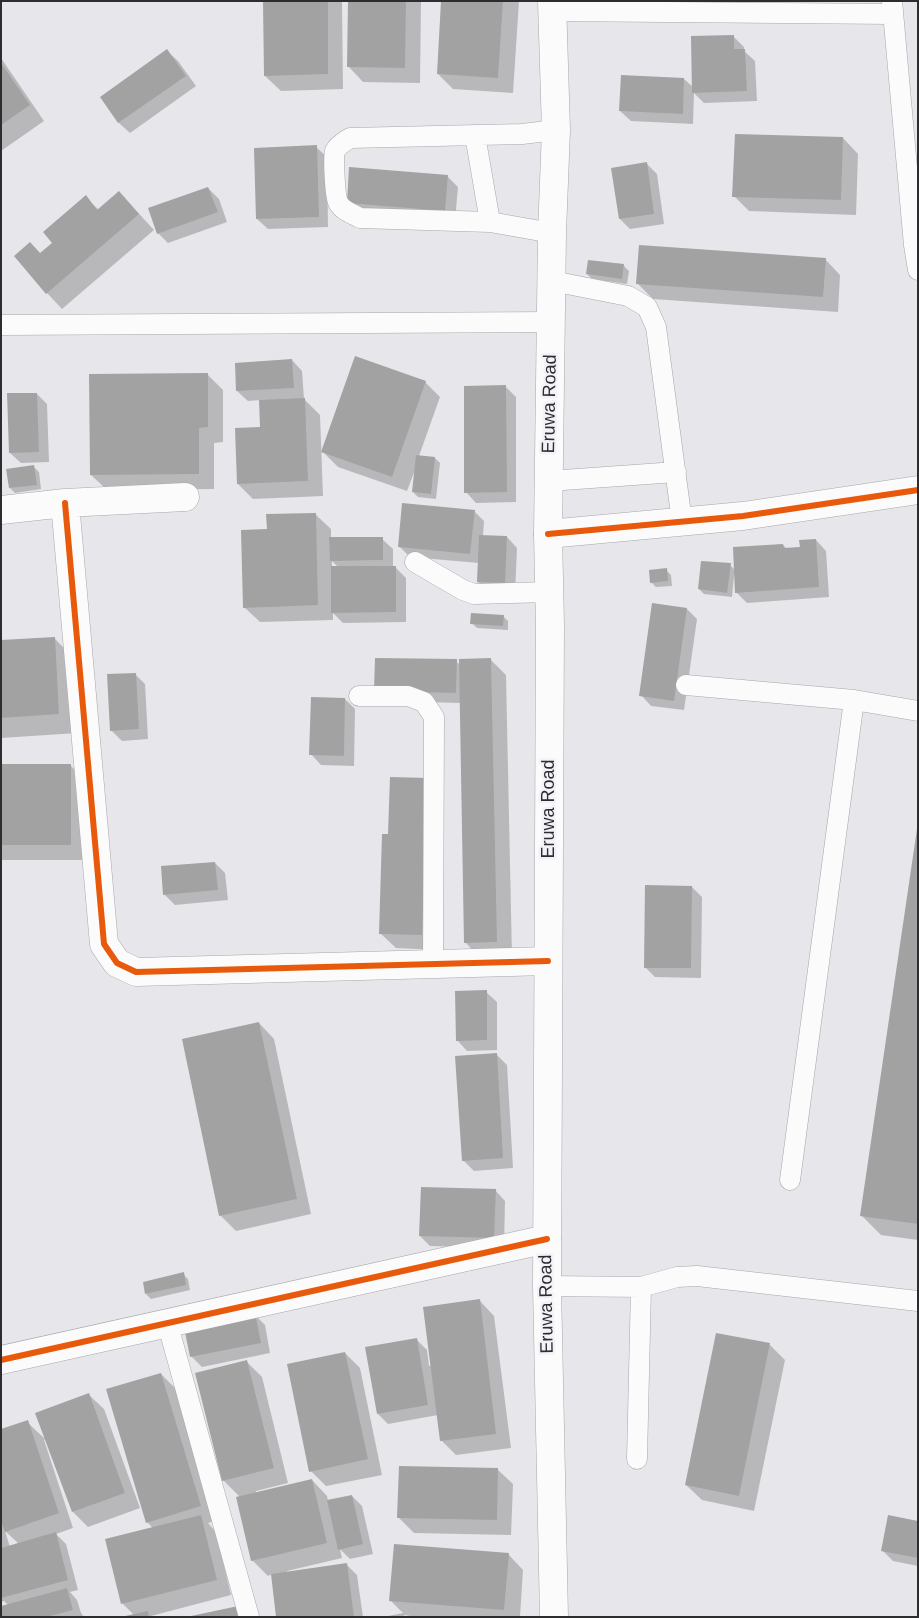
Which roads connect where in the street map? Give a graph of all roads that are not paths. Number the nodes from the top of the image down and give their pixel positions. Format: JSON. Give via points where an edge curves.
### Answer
{"nodes":[{"id":1,"x":552,"y":6,"type":"edge"},
{"id":2,"x":892,"y":8,"type":"edge"},
{"id":3,"x":556,"y":130,"type":"junction"},
{"id":4,"x":476,"y":135,"type":"junction"},
{"id":5,"x":490,"y":222,"type":"junction"},
{"id":6,"x":552,"y":233,"type":"junction"},
{"id":7,"x":918,"y":270,"type":"edge"},
{"id":8,"x":552,"y":281,"type":"junction"},
{"id":9,"x":552,"y":322,"type":"junction"},
{"id":10,"x":1,"y":325,"type":"edge"},
{"id":11,"x":676,"y":472,"type":"junction"},
{"id":12,"x":549,"y":481,"type":"junction"},
{"id":13,"x":918,"y":490,"type":"edge"},
{"id":14,"x":185,"y":497,"type":"dead end"},
{"id":15,"x":65,"y":503,"type":"junction"},
{"id":16,"x":1,"y":510,"type":"edge"},
{"id":17,"x":682,"y":522,"type":"junction"},
{"id":18,"x":548,"y":534,"type":"junction"},
{"id":19,"x":416,"y":562,"type":"dead end"},
{"id":20,"x":549,"y":592,"type":"junction"},
{"id":21,"x":686,"y":685,"type":"dead end"},
{"id":22,"x":359,"y":696,"type":"dead end"},
{"id":23,"x":854,"y":700,"type":"junction"},
{"id":24,"x":918,"y":711,"type":"edge"},
{"id":25,"x":548,"y":961,"type":"junction"},
{"id":26,"x":433,"y":965,"type":"junction"},
{"id":27,"x":790,"y":1180,"type":"dead end"},
{"id":28,"x":547,"y":1238,"type":"junction"},
{"id":29,"x":547,"y":1286,"type":"junction"},
{"id":30,"x":641,"y":1287,"type":"junction"},
{"id":31,"x":918,"y":1301,"type":"edge"},
{"id":32,"x":167,"y":1322,"type":"junction"},
{"id":33,"x":1,"y":1360,"type":"edge"},
{"id":34,"x":637,"y":1459,"type":"dead end"},
{"id":35,"x":249,"y":1617,"type":"edge"},
{"id":36,"x":554,"y":1617,"type":"edge"}],
"edges":[{"from":1,"to":2,"type":"lane"},
{"from":1,"to":3,"type":"street","name":"Eruwa Road"},
{"from":2,"to":7,"type":"lane"},
{"from":3,"to":4,"type":"lane"},
{"from":3,"to":6,"type":"street","name":"Eruwa Road"},
{"from":4,"to":5,"type":"lane"},
{"from":4,"to":5,"type":"lane","via":[[350,138],[334,152],[335,192],[338,204],[360,218]]},
{"from":5,"to":6,"type":"lane"},
{"from":6,"to":8,"type":"street","name":"Eruwa Road"},
{"from":8,"to":9,"type":"street","name":"Eruwa Road"},
{"from":8,"to":11,"type":"lane","via":[[628,296],[647,307],[656,327]]},
{"from":9,"to":10,"type":"lane"},
{"from":9,"to":12,"type":"street","name":"Eruwa Road"},
{"from":11,"to":12,"type":"lane"},
{"from":11,"to":17,"type":"lane"},
{"from":12,"to":18,"type":"street","name":"Eruwa Road"},
{"from":13,"to":17,"type":"street"},
{"from":14,"to":15,"type":"street"},
{"from":15,"to":16,"type":"street"},
{"from":15,"to":26,"type":"street","via":[[104,944],[116,963],[136,972]]},
{"from":17,"to":18,"type":"street"},
{"from":18,"to":20,"type":"street","name":"Eruwa Road"},
{"from":19,"to":20,"type":"lane","via":[[474,594]]},
{"from":20,"to":25,"type":"street","name":"Eruwa Road"},
{"from":21,"to":23,"type":"lane"},
{"from":22,"to":26,"type":"lane","via":[[408,696],[424,702],[434,717]]},
{"from":23,"to":24,"type":"lane"},
{"from":23,"to":27,"type":"lane"},
{"from":25,"to":26,"type":"street"},
{"from":25,"to":28,"type":"street","name":"Eruwa Road"},
{"from":28,"to":29,"type":"street","name":"Eruwa Road"},
{"from":28,"to":32,"type":"street"},
{"from":29,"to":30,"type":"lane"},
{"from":29,"to":36,"type":"street","name":"Eruwa Road"},
{"from":30,"to":31,"type":"lane","via":[[677,1277],[697,1276]]},
{"from":30,"to":34,"type":"lane"},
{"from":32,"to":33,"type":"street"},
{"from":32,"to":35,"type":"lane"}]}
